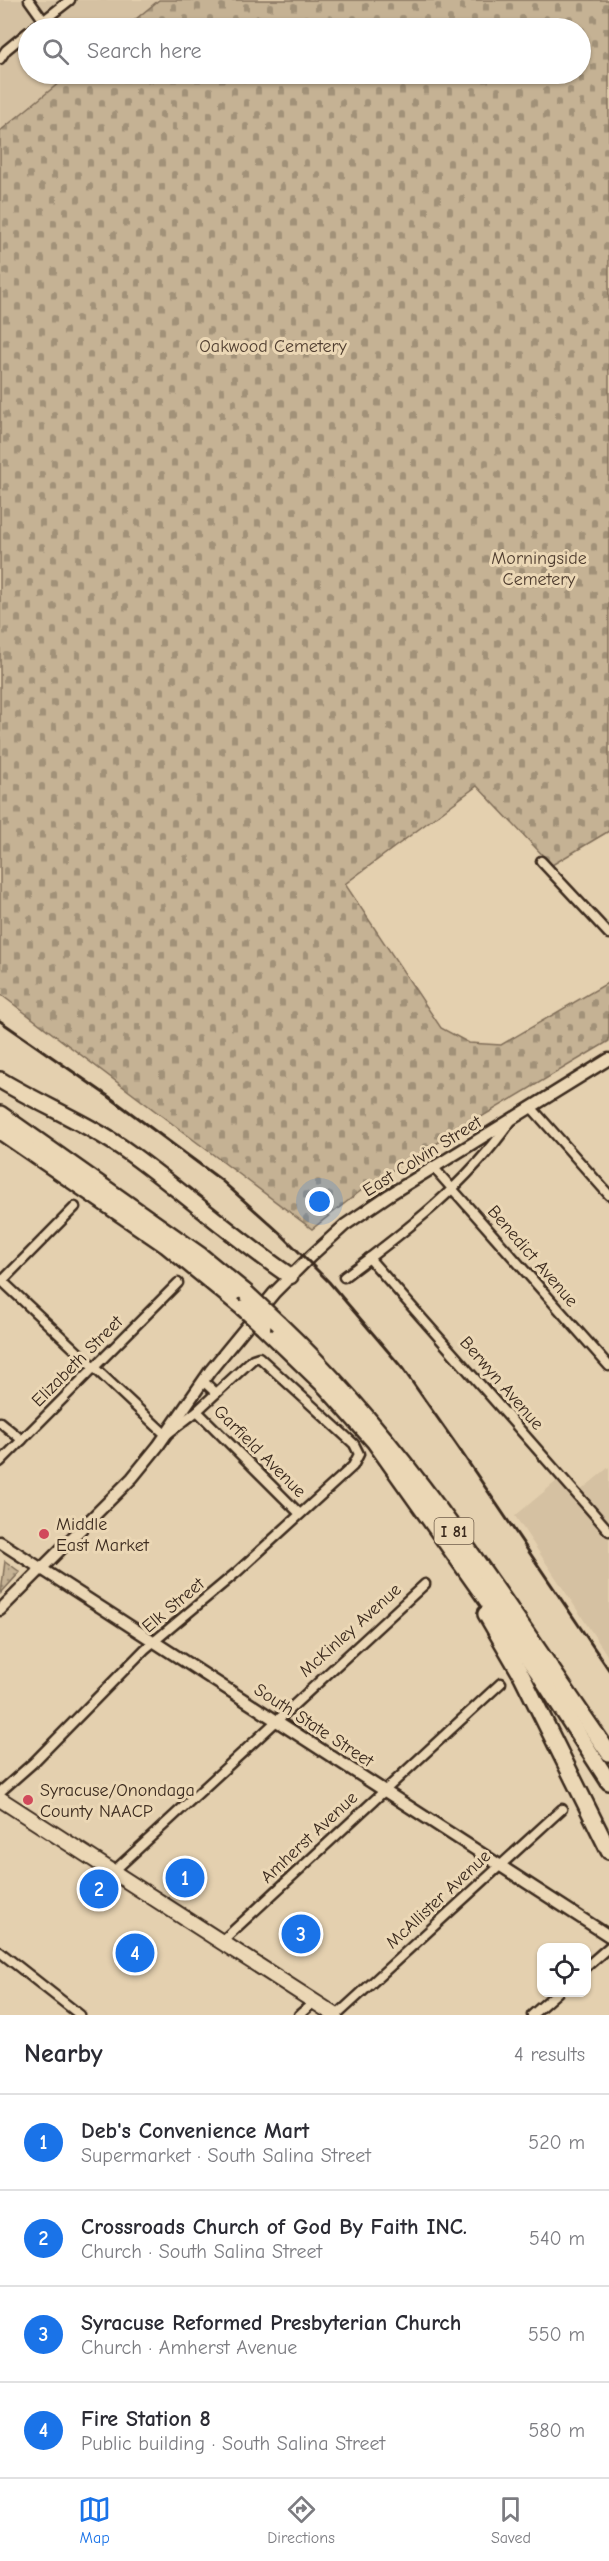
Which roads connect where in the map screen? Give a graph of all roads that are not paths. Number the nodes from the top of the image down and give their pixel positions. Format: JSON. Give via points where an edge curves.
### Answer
{"nodes":[{"id":1,"x":29,"y":0,"type":"edge"},
{"id":2,"x":70,"y":0,"type":"edge"},
{"id":3,"x":42,"y":18,"type":"edge"},
{"id":4,"x":48,"y":18,"type":"edge"},
{"id":5,"x":18,"y":40,"type":"edge"},
{"id":6,"x":0,"y":59,"type":"edge"},
{"id":7,"x":541,"y":861,"type":"dead end"},
{"id":8,"x":609,"y":934,"type":"edge"},
{"id":9,"x":609,"y":1059,"type":"edge"},
{"id":10,"x":0,"y":1080,"type":"edge"},
{"id":11,"x":531,"y":1107,"type":"junction"},
{"id":12,"x":0,"y":1114,"type":"edge"},
{"id":13,"x":514,"y":1118,"type":"junction"},
{"id":14,"x":0,"y":1131,"type":"edge"},
{"id":15,"x":433,"y":1167,"type":"junction"},
{"id":16,"x":453,"y":1190,"type":"junction"},
{"id":17,"x":609,"y":1195,"type":"edge"},
{"id":18,"x":75,"y":1207,"type":"dead end"},
{"id":19,"x":369,"y":1258,"type":"junction"},
{"id":20,"x":290,"y":1276,"type":"junction"},
{"id":21,"x":344,"y":1277,"type":"dead end"},
{"id":22,"x":1,"y":1280,"type":"edge"},
{"id":23,"x":177,"y":1284,"type":"dead end"},
{"id":24,"x":609,"y":1366,"type":"edge"},
{"id":25,"x":94,"y":1367,"type":"junction"},
{"id":26,"x":203,"y":1381,"type":"junction"},
{"id":27,"x":216,"y":1393,"type":"junction"},
{"id":28,"x":197,"y":1411,"type":"junction"},
{"id":29,"x":0,"y":1422,"type":"edge"},
{"id":30,"x":166,"y":1435,"type":"junction"},
{"id":31,"x":22,"y":1440,"type":"junction"},
{"id":32,"x":354,"y":1444,"type":"joint"},
{"id":33,"x":0,"y":1462,"type":"edge"},
{"id":34,"x":300,"y":1514,"type":"junction"},
{"id":35,"x":609,"y":1531,"type":"edge"},
{"id":36,"x":0,"y":1542,"type":"edge"},
{"id":37,"x":446,"y":1544,"type":"junction"},
{"id":38,"x":42,"y":1568,"type":"junction"},
{"id":39,"x":426,"y":1584,"type":"dead end"},
{"id":40,"x":0,"y":1610,"type":"edge"},
{"id":41,"x":154,"y":1642,"type":"junction"},
{"id":42,"x":501,"y":1683,"type":"dead end"},
{"id":43,"x":276,"y":1720,"type":"junction"},
{"id":44,"x":609,"y":1753,"type":"edge"},
{"id":45,"x":609,"y":1782,"type":"edge"},
{"id":46,"x":385,"y":1790,"type":"junction"},
{"id":47,"x":0,"y":1792,"type":"edge"},
{"id":48,"x":0,"y":1799,"type":"edge"},
{"id":49,"x":562,"y":1809,"type":"dead end"},
{"id":50,"x":609,"y":1851,"type":"edge"},
{"id":51,"x":500,"y":1865,"type":"junction"},
{"id":52,"x":113,"y":1872,"type":"junction"},
{"id":53,"x":609,"y":1936,"type":"edge"},
{"id":54,"x":221,"y":1942,"type":"junction"},
{"id":55,"x":609,"y":1947,"type":"edge"},
{"id":56,"x":0,"y":1952,"type":"edge"},
{"id":57,"x":591,"y":1963,"type":"edge"},
{"id":58,"x":552,"y":1997,"type":"edge"},
{"id":59,"x":314,"y":2002,"type":"junction"},
{"id":60,"x":80,"y":2015,"type":"edge"},
{"id":61,"x":299,"y":2015,"type":"edge"},
{"id":62,"x":336,"y":2015,"type":"edge"},
{"id":63,"x":532,"y":2015,"type":"edge"}],
"edges":[{"from":1,"to":3,"type":"street"},
{"from":2,"to":4,"type":"street"},
{"from":5,"to":6,"type":"street"},
{"from":7,"to":8,"type":"street"},
{"from":9,"to":11,"type":"street","name":"East Colvin Street"},
{"from":10,"to":20,"type":"highway","via":[[95,1130],[131,1154]]},
{"from":11,"to":13,"type":"street","name":"East Colvin Street"},
{"from":11,"to":17,"type":"street"},
{"from":12,"to":44,"type":"highway","number":"I 81","bridge":true,"via":[[201,1256],[311,1354],[404,1461]]},
{"from":13,"to":15,"type":"street","name":"East Colvin Street"},
{"from":13,"to":16,"type":"street","name":"East Colvin Street"},
{"from":14,"to":37,"type":"highway","number":"I 81","bridge":true,"via":[[166,1245],[263,1326],[326,1387],[368,1435]]},
{"from":15,"to":16,"type":"street","name":"Benedict Avenue"},
{"from":15,"to":20,"type":"street","name":"East Colvin Street","via":[[345,1225]]},
{"from":16,"to":19,"type":"street","name":"East Colvin Street"},
{"from":16,"to":24,"type":"street","name":"Benedict Avenue"},
{"from":18,"to":22,"type":"street"},
{"from":19,"to":21,"type":"street","name":"East Colvin Street"},
{"from":19,"to":35,"type":"street","name":"Berwyn Avenue"},
{"from":20,"to":26,"type":"street","name":"East Colvin Street"},
{"from":22,"to":25,"type":"street"},
{"from":23,"to":25,"type":"street","name":"Elizabeth Street"},
{"from":25,"to":30,"type":"street"},
{"from":25,"to":31,"type":"street","name":"Elizabeth Street"},
{"from":26,"to":27,"type":"street"},
{"from":26,"to":30,"type":"street","name":"East Colvin Street"},
{"from":27,"to":28,"type":"street","name":"East Colvin Street"},
{"from":27,"to":32,"type":"street","name":"East Colvin Street","via":[[259,1357]]},
{"from":28,"to":30,"type":"street","name":"East Colvin Street"},
{"from":28,"to":34,"type":"street","name":"Garfield Avenue"},
{"from":29,"to":31,"type":"street"},
{"from":30,"to":38,"type":"street","name":"East Colvin Street","via":[[132,1478]]},
{"from":31,"to":33,"type":"street","name":"Elizabeth Street"},
{"from":32,"to":34,"type":"street","name":"Elk Street","via":[[359,1454],[353,1466]]},
{"from":34,"to":41,"type":"street","name":"Elk Street"},
{"from":36,"to":38,"type":"street","name":"South State Street"},
{"from":37,"to":45,"type":"highway","number":"I 81","via":[[538,1672]]},
{"from":37,"to":50,"type":"highway","via":[[522,1676]]},
{"from":38,"to":40,"type":"street","name":"East Colvin Street"},
{"from":38,"to":41,"type":"street","name":"South State Street"},
{"from":39,"to":43,"type":"street","name":"McKinley Avenue"},
{"from":41,"to":43,"type":"street","name":"South State Street"},
{"from":41,"to":47,"type":"street","name":"Elk Street"},
{"from":42,"to":46,"type":"street","name":"Amherst Avenue"},
{"from":43,"to":46,"type":"street","name":"South State Street"},
{"from":43,"to":52,"type":"street","name":"McKinley Avenue"},
{"from":46,"to":51,"type":"street","name":"South State Street"},
{"from":46,"to":54,"type":"street","name":"Amherst Avenue"},
{"from":48,"to":52,"type":"main road"},
{"from":49,"to":51,"type":"street","name":"McAllister Avenue"},
{"from":51,"to":53,"type":"street","name":"South State Street"},
{"from":51,"to":62,"type":"street","name":"McAllister Avenue"},
{"from":52,"to":54,"type":"main road"},
{"from":54,"to":59,"type":"main road"},
{"from":55,"to":57,"type":"street"},
{"from":56,"to":60,"type":"street"},
{"from":58,"to":63,"type":"street"},
{"from":59,"to":61,"type":"street"},
{"from":59,"to":62,"type":"main road"}]}
